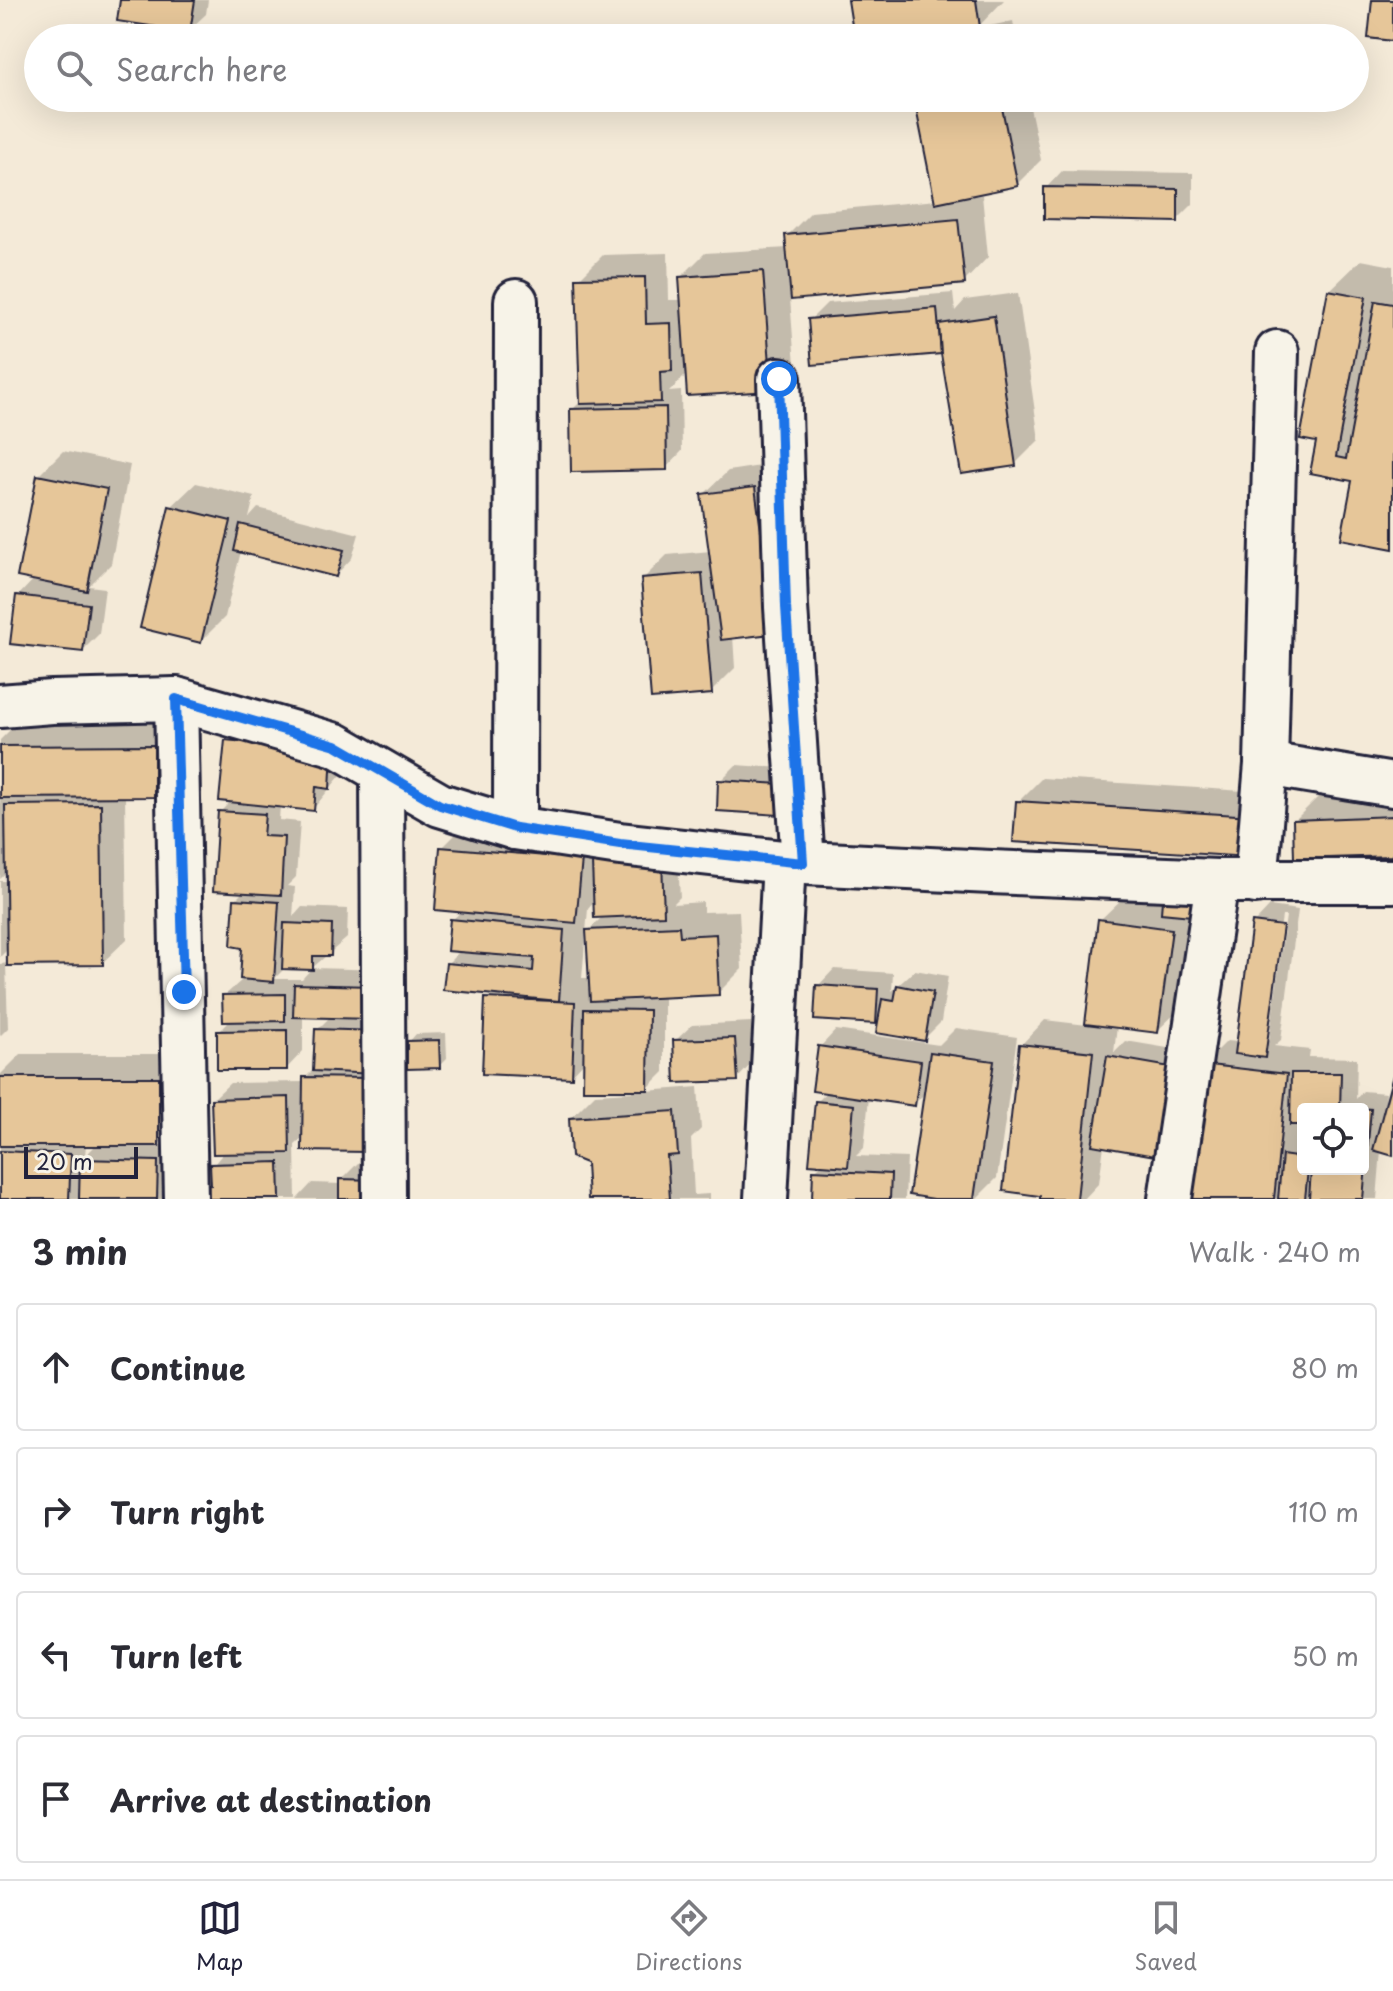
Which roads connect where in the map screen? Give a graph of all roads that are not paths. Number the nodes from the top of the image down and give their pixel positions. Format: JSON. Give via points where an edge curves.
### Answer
{"nodes":[{"id":1,"x":516,"y":301,"type":"dead end"},
{"id":2,"x":1277,"y":352,"type":"dead end"},
{"id":3,"x":779,"y":379,"type":"dead end"},
{"id":4,"x":176,"y":699,"type":"junction"},
{"id":5,"x":0,"y":706,"type":"edge"},
{"id":6,"x":1266,"y":764,"type":"junction"},
{"id":7,"x":382,"y":772,"type":"junction"},
{"id":8,"x":1393,"y":785,"type":"edge"},
{"id":9,"x":515,"y":828,"type":"junction"},
{"id":10,"x":793,"y":863,"type":"junction"},
{"id":11,"x":1393,"y":881,"type":"edge"},
{"id":12,"x":1236,"y":882,"type":"junction"},
{"id":13,"x":186,"y":1199,"type":"edge"},
{"id":14,"x":384,"y":1199,"type":"edge"},
{"id":15,"x":766,"y":1199,"type":"edge"},
{"id":16,"x":1170,"y":1199,"type":"edge"}],
"edges":[{"from":1,"to":9,"type":"street"},
{"from":2,"to":6,"type":"street"},
{"from":3,"to":10,"type":"street"},
{"from":4,"to":5,"type":"street"},
{"from":4,"to":7,"type":"street","via":[[336,745]]},
{"from":4,"to":13,"type":"street"},
{"from":6,"to":8,"type":"street"},
{"from":6,"to":12,"type":"street"},
{"from":7,"to":9,"type":"street","via":[[440,805]]},
{"from":7,"to":14,"type":"street"},
{"from":9,"to":10,"type":"street"},
{"from":10,"to":12,"type":"street"},
{"from":10,"to":15,"type":"street"},
{"from":11,"to":12,"type":"street"},
{"from":12,"to":16,"type":"street"}]}
